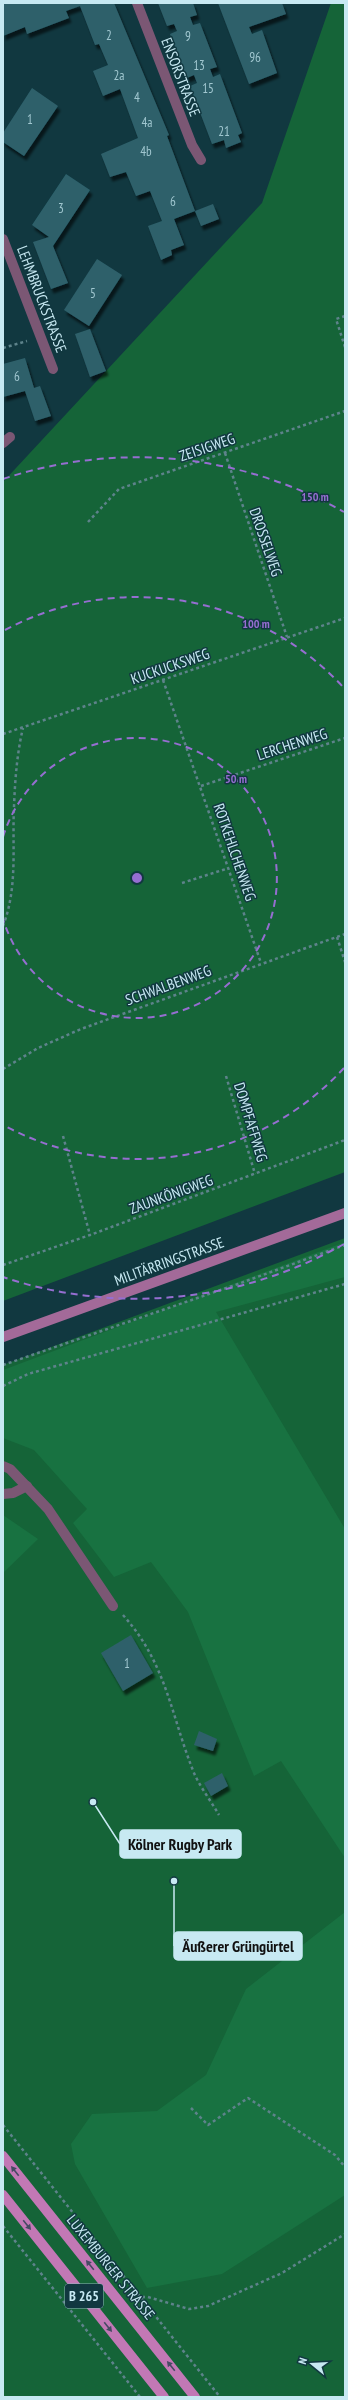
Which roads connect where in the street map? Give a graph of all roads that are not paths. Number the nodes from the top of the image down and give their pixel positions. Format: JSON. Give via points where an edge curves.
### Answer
{"nodes":[{"id":1,"x":137,"y":3,"type":"edge"},
{"id":2,"x":201,"y":160,"type":"dead end"},
{"id":3,"x":3,"y":239,"type":"edge"},
{"id":4,"x":53,"y":369,"type":"dead end"},
{"id":5,"x":345,"y":1213,"type":"edge"},
{"id":6,"x":3,"y":1337,"type":"edge"},
{"id":7,"x":3,"y":1466,"type":"edge"},
{"id":8,"x":27,"y":1486,"type":"junction"},
{"id":9,"x":3,"y":1494,"type":"edge"},
{"id":10,"x":114,"y":1606,"type":"road end"},
{"id":11,"x":3,"y":2156,"type":"edge"},
{"id":12,"x":3,"y":2195,"type":"edge"},
{"id":13,"x":164,"y":2397,"type":"edge"},
{"id":14,"x":195,"y":2397,"type":"edge"}],
"edges":[{"from":1,"to":2,"type":"street","name":"ENSORSTRASSE","via":[[192,145]]},
{"from":3,"to":4,"type":"street","name":"LEHMBRUCKSTRASSE"},
{"from":5,"to":6,"type":"main road","name":"MILITÄRRINGSTRASSE"},
{"from":7,"to":8,"type":"street"},
{"from":8,"to":9,"type":"street","via":[[13,1494]]},
{"from":8,"to":10,"type":"street","via":[[48,1509]]},
{"from":14,"to":11,"type":"main road","name":"LUXEMBURGER STRASSE","number":"B 265","one_way":true},
{"from":12,"to":13,"type":"main road","number":"B 265","one_way":true}]}
